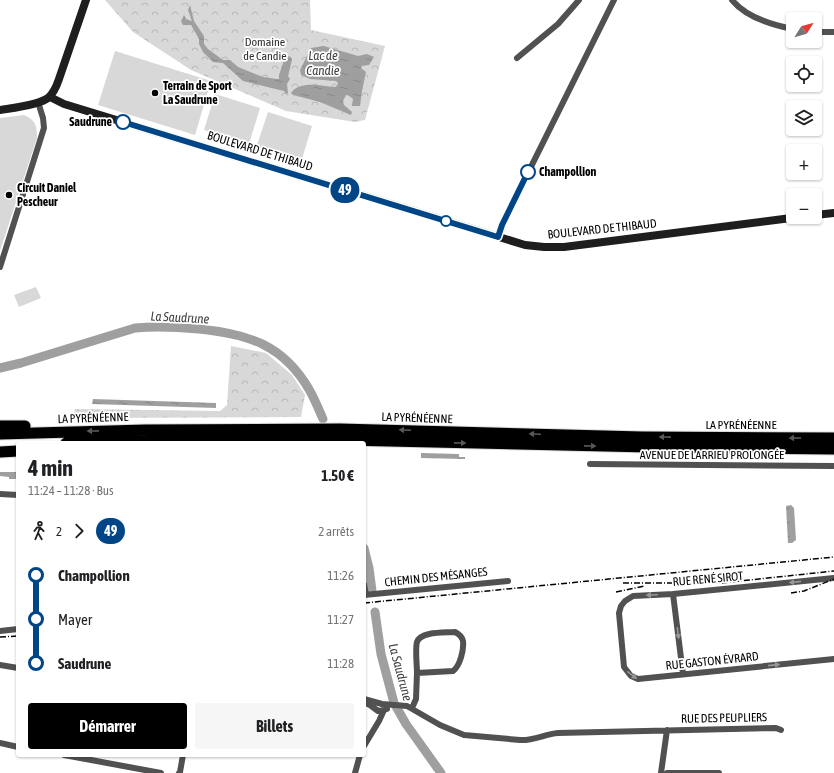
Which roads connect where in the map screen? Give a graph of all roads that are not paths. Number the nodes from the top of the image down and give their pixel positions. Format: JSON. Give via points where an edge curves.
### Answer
{"nodes":[{"id":1,"x":86,"y":0,"type":"edge"},
{"id":2,"x":579,"y":0,"type":"edge"},
{"id":3,"x":732,"y":0,"type":"edge"},
{"id":4,"x":612,"y":1,"type":"edge"},
{"id":5,"x":786,"y":28,"type":"edge"},
{"id":6,"x":822,"y":32,"type":"edge"},
{"id":7,"x":834,"y":32,"type":"edge"},
{"id":8,"x":517,"y":58,"type":"dead end"},
{"id":9,"x":50,"y":97,"type":"junction"},
{"id":10,"x":38,"y":102,"type":"junction"},
{"id":11,"x":0,"y":110,"type":"edge"},
{"id":12,"x":834,"y":213,"type":"edge"},
{"id":13,"x":822,"y":214,"type":"edge"},
{"id":14,"x":786,"y":219,"type":"edge"},
{"id":15,"x":498,"y":237,"type":"junction"},
{"id":16,"x":0,"y":267,"type":"edge"},
{"id":17,"x":0,"y":426,"type":"edge"},
{"id":18,"x":76,"y":431,"type":"junction"},
{"id":19,"x":0,"y":434,"type":"edge"},
{"id":20,"x":834,"y":438,"type":"edge"},
{"id":21,"x":250,"y":441,"type":"edge"},
{"id":22,"x":16,"y":444,"type":"edge"},
{"id":23,"x":0,"y":445,"type":"edge"},
{"id":24,"x":834,"y":448,"type":"edge"},
{"id":25,"x":16,"y":451,"type":"edge"},
{"id":26,"x":0,"y":452,"type":"edge"},
{"id":27,"x":590,"y":464,"type":"dead end"},
{"id":28,"x":834,"y":466,"type":"edge"},
{"id":29,"x":0,"y":494,"type":"edge"},
{"id":30,"x":16,"y":495,"type":"edge"},
{"id":31,"x":834,"y":578,"type":"edge"},
{"id":32,"x":508,"y":581,"type":"dead end"},
{"id":33,"x":673,"y":594,"type":"junction"},
{"id":34,"x":366,"y":595,"type":"edge"},
{"id":35,"x":16,"y":629,"type":"edge"},
{"id":36,"x":0,"y":631,"type":"edge"},
{"id":37,"x":622,"y":640,"type":"joint"},
{"id":38,"x":834,"y":659,"type":"edge"},
{"id":39,"x":0,"y":665,"type":"edge"},
{"id":40,"x":16,"y":668,"type":"edge"},
{"id":41,"x":417,"y":673,"type":"junction"},
{"id":42,"x":683,"y":674,"type":"junction"},
{"id":43,"x":366,"y":702,"type":"edge"},
{"id":44,"x":381,"y":708,"type":"junction"},
{"id":45,"x":412,"y":708,"type":"junction"},
{"id":46,"x":667,"y":730,"type":"junction"},
{"id":47,"x":781,"y":730,"type":"dead end"},
{"id":48,"x":366,"y":742,"type":"edge"},
{"id":49,"x":0,"y":743,"type":"edge"},
{"id":50,"x":16,"y":746,"type":"edge"},
{"id":51,"x":75,"y":757,"type":"edge"},
{"id":52,"x":183,"y":757,"type":"edge"},
{"id":53,"x":359,"y":757,"type":"edge"},
{"id":54,"x":161,"y":773,"type":"edge"},
{"id":55,"x":179,"y":773,"type":"edge"},
{"id":56,"x":355,"y":773,"type":"edge"},
{"id":57,"x":661,"y":773,"type":"edge"},
{"id":58,"x":667,"y":773,"type":"edge"},
{"id":59,"x":719,"y":773,"type":"edge"}],
"edges":[{"from":1,"to":9,"type":"street","via":[[60,79]]},
{"from":2,"to":8,"type":"street","via":[[558,24]]},
{"from":3,"to":5,"type":"street","via":[[757,19]]},
{"from":4,"to":15,"type":"street"},
{"from":6,"to":7,"type":"street"},
{"from":9,"to":10,"type":"street"},
{"from":9,"to":15,"type":"street","name":"BOULEVARD DE THIBAUD","via":[[72,106]]},
{"from":10,"to":11,"type":"street"},
{"from":10,"to":16,"type":"street","via":[[44,128]]},
{"from":12,"to":13,"type":"street"},
{"from":14,"to":15,"type":"street","name":"BOULEVARD DE THIBAUD","via":[[564,247],[525,245]]},
{"from":17,"to":18,"type":"highway","via":[[64,426]]},
{"from":18,"to":19,"type":"highway","name":"LA PYRÉNÉENNE"},
{"from":20,"to":18,"type":"highway","name":"LA PYRÉNÉENNE","one_way":true,"via":[[657,437],[340,429]]},
{"from":21,"to":24,"type":"highway","name":"LA PYRÉNÉENNE","one_way":true,"via":[[345,440],[648,447]]},
{"from":22,"to":23,"type":"highway"},
{"from":25,"to":26,"type":"highway"},
{"from":27,"to":28,"type":"street","name":"AVENUE DE LARRIEU PROLONGÉE"},
{"from":29,"to":30,"type":"street"},
{"from":31,"to":33,"type":"street","name":"RUE RENÉ SIROT","one_way":true},
{"from":32,"to":34,"type":"street","name":"CHEMIN DES MÉSANGES"},
{"from":33,"to":37,"type":"street","name":"RUE RENÉ SIROT","one_way":true,"via":[[628,598],[619,613]]},
{"from":33,"to":42,"type":"street","one_way":true},
{"from":35,"to":36,"type":"street"},
{"from":37,"to":42,"type":"street","name":"RUE GASTON ÉVRARD","one_way":true,"via":[[624,667],[638,680]]},
{"from":42,"to":38,"type":"street","name":"RUE GASTON ÉVRARD","one_way":true},
{"from":39,"to":40,"type":"street"},
{"from":41,"to":41,"type":"street","via":[[453,671],[457,668],[463,641],[460,634],[424,634],[417,642]]},
{"from":41,"to":45,"type":"street","via":[[416,699]]},
{"from":43,"to":44,"type":"street"},
{"from":44,"to":45,"type":"street","name":"RUE DES PEUPLIERS","via":[[400,705]]},
{"from":44,"to":48,"type":"street","via":[[379,721]]},
{"from":45,"to":46,"type":"street","name":"RUE DES PEUPLIERS","via":[[440,725],[464,735],[528,740],[550,734]]},
{"from":46,"to":47,"type":"street","name":"RUE DES PEUPLIERS"},
{"from":46,"to":57,"type":"street"},
{"from":49,"to":50,"type":"street"},
{"from":51,"to":54,"type":"street"},
{"from":52,"to":55,"type":"street"},
{"from":53,"to":56,"type":"street"},
{"from":58,"to":59,"type":"street"}]}
